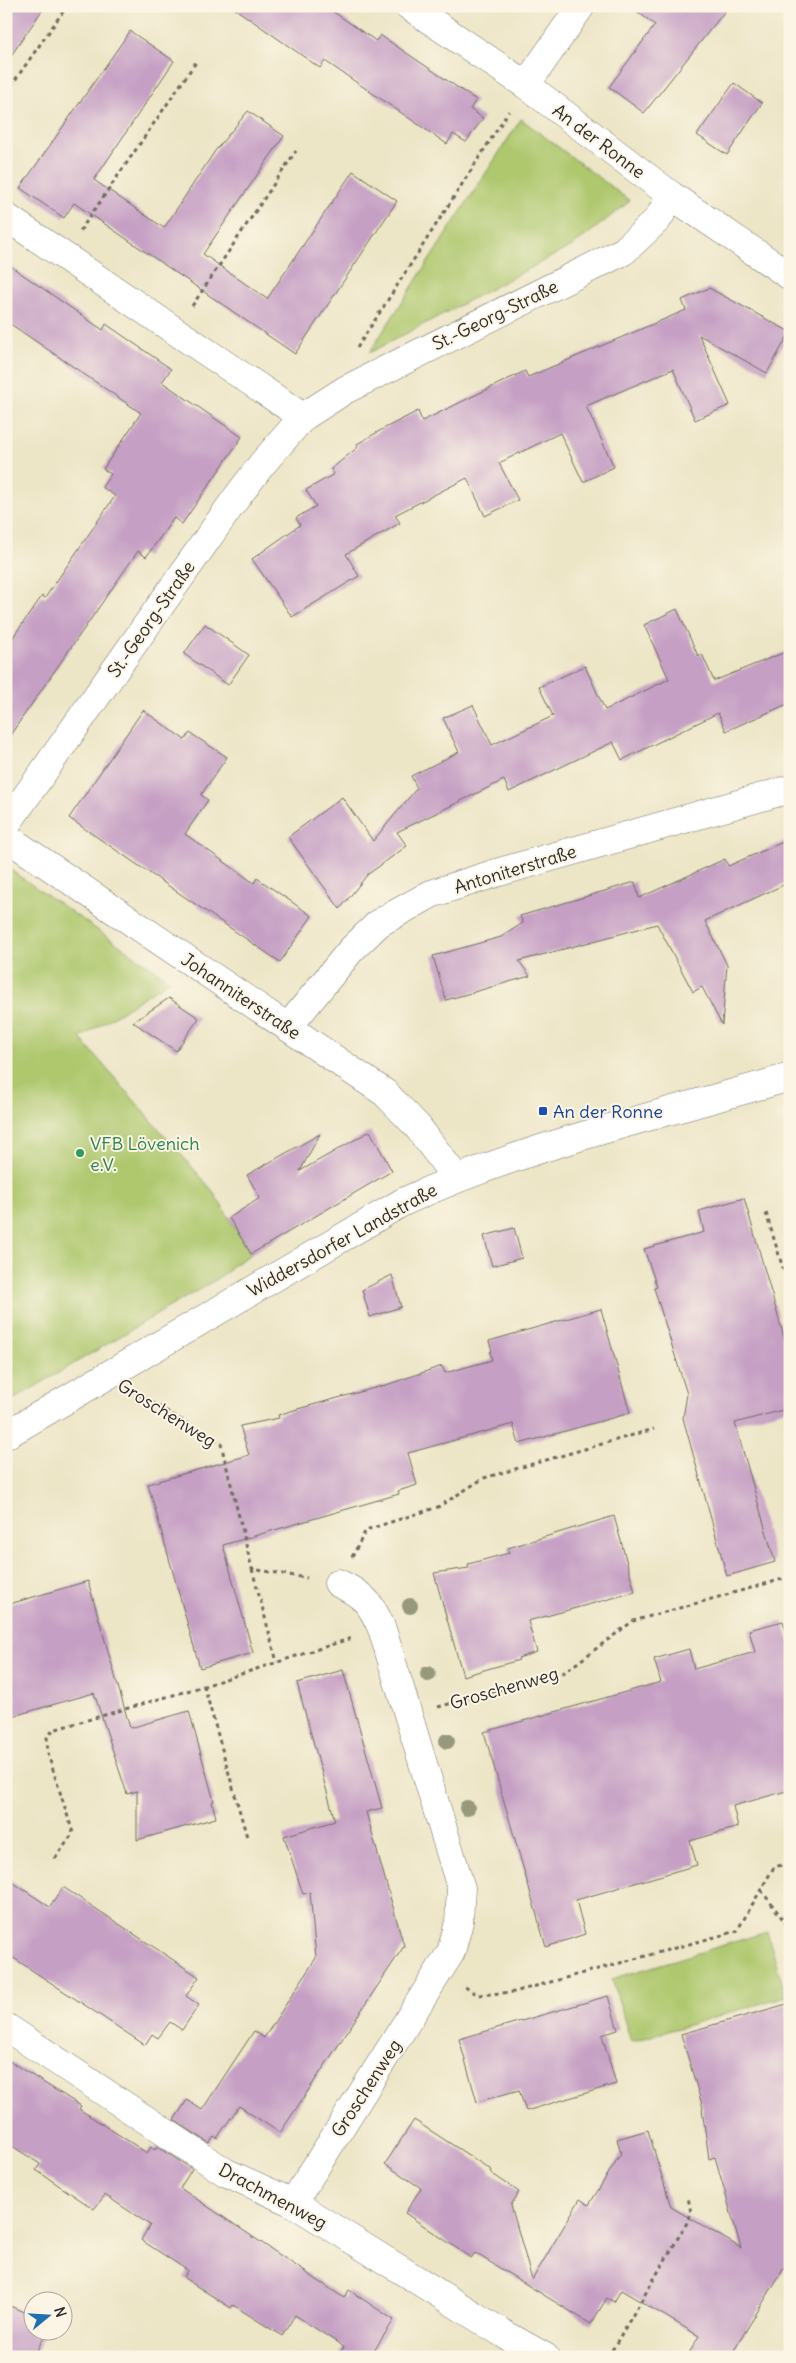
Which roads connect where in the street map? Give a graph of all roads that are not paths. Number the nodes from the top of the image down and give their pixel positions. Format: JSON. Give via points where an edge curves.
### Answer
{"nodes":[{"id":1,"x":409,"y":6,"type":"edge"},
{"id":2,"x":581,"y":6,"type":"edge"},
{"id":3,"x":526,"y":85,"type":"junction"},
{"id":4,"x":672,"y":196,"type":"junction"},
{"id":5,"x":6,"y":217,"type":"edge"},
{"id":6,"x":790,"y":276,"type":"edge"},
{"id":7,"x":303,"y":417,"type":"junction"},
{"id":8,"x":790,"y":789,"type":"edge"},
{"id":9,"x":6,"y":825,"type":"edge"},
{"id":10,"x":6,"y":837,"type":"edge"},
{"id":11,"x":288,"y":1027,"type":"junction"},
{"id":12,"x":790,"y":1077,"type":"edge"},
{"id":13,"x":456,"y":1178,"type":"junction"},
{"id":14,"x":6,"y":1435,"type":"edge"},
{"id":15,"x":338,"y":1583,"type":"road end"},
{"id":16,"x":6,"y":2027,"type":"edge"},
{"id":17,"x":292,"y":2204,"type":"junction"},
{"id":18,"x":545,"y":2357,"type":"edge"}],
"edges":[{"from":1,"to":3,"type":"street","name":"An der Ronne"},
{"from":2,"to":3,"type":"street"},
{"from":3,"to":4,"type":"street","name":"An der Ronne"},
{"from":4,"to":6,"type":"street","name":"An der Ronne"},
{"from":4,"to":7,"type":"street","name":"St.-Georg-Straße","via":[[657,220],[624,251],[346,390]]},
{"from":5,"to":7,"type":"street"},
{"from":7,"to":9,"type":"street","name":"St.-Georg-Straße","via":[[234,501]]},
{"from":8,"to":11,"type":"street","name":"Antoniterstraße","via":[[431,894],[379,923],[351,950]]},
{"from":10,"to":11,"type":"street","name":"Johanniterstraße"},
{"from":11,"to":13,"type":"street","name":"Johanniterstraße","via":[[385,1093],[417,1126]]},
{"from":12,"to":13,"type":"street","name":"Widdersdorfer Landstraße","via":[[552,1145]]},
{"from":13,"to":14,"type":"street","name":"Widdersdorfer Landstraße","via":[[403,1202]]},
{"from":15,"to":17,"type":"street","name":"Groschenweg","via":[[360,1593],[374,1609],[382,1629],[461,1888],[459,1922],[451,1952],[439,1973]]},
{"from":16,"to":17,"type":"street","name":"Drachmenweg","via":[[225,2172]]},
{"from":17,"to":18,"type":"street","name":"Drachmenweg"}]}
